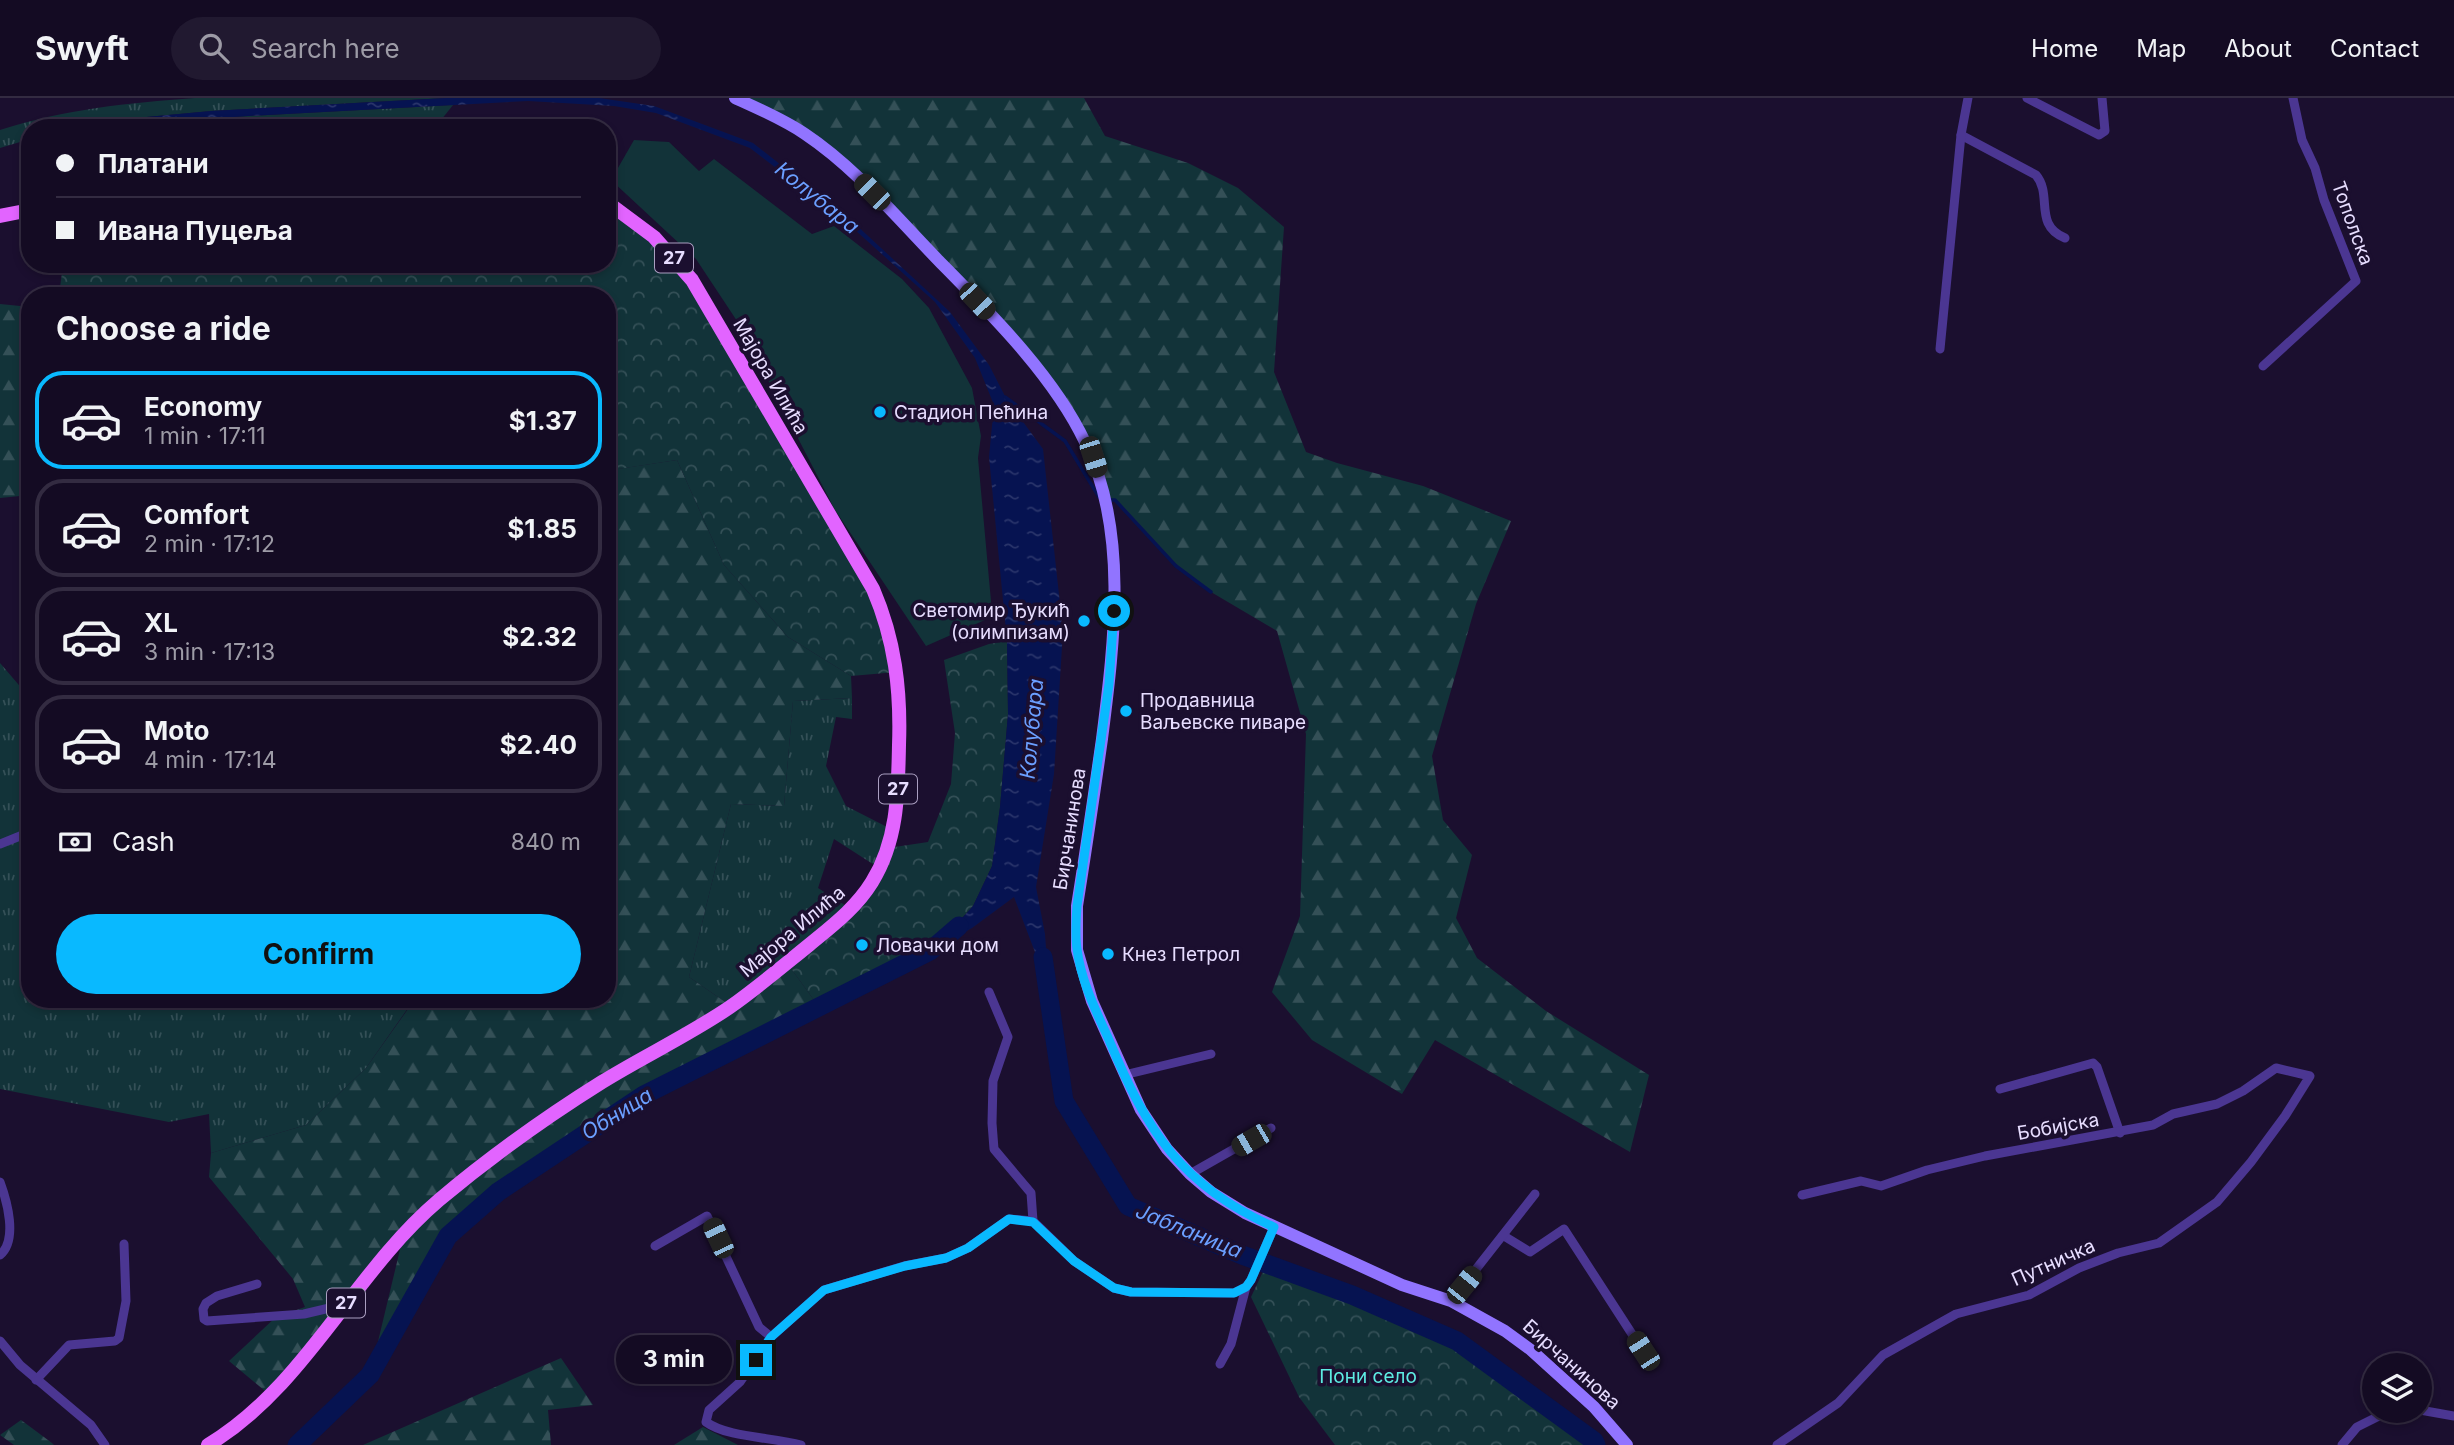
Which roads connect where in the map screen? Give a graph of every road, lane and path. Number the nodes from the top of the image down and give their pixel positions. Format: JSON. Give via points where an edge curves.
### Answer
{"nodes":[{"id":1,"x":734,"y":98,"type":"edge"},
{"id":2,"x":1968,"y":98,"type":"edge"},
{"id":3,"x":2027,"y":98,"type":"edge"},
{"id":4,"x":2102,"y":98,"type":"edge"},
{"id":5,"x":2293,"y":98,"type":"edge"},
{"id":6,"x":1961,"y":135,"type":"junction"},
{"id":7,"x":616,"y":209,"type":"edge"},
{"id":8,"x":21,"y":212,"type":"edge"},
{"id":9,"x":0,"y":216,"type":"edge"},
{"id":10,"x":2065,"y":237,"type":"dead end"},
{"id":11,"x":1940,"y":349,"type":"dead end"},
{"id":12,"x":2263,"y":366,"type":"dead end"},
{"id":13,"x":21,"y":836,"type":"edge"},
{"id":14,"x":0,"y":844,"type":"edge"},
{"id":15,"x":989,"y":992,"type":"dead end"},
{"id":16,"x":1211,"y":1054,"type":"dead end"},
{"id":17,"x":1124,"y":1074,"type":"junction"},
{"id":18,"x":2310,"y":1076,"type":"joint"},
{"id":19,"x":2000,"y":1089,"type":"dead end"},
{"id":20,"x":1271,"y":1129,"type":"dead end"},
{"id":21,"x":2120,"y":1133,"type":"junction"},
{"id":22,"x":1190,"y":1174,"type":"junction"},
{"id":23,"x":0,"y":1182,"type":"edge"},
{"id":24,"x":1535,"y":1194,"type":"dead end"},
{"id":25,"x":1802,"y":1195,"type":"dead end"},
{"id":26,"x":1033,"y":1222,"type":"junction"},
{"id":27,"x":1274,"y":1227,"type":"junction"},
{"id":28,"x":1504,"y":1236,"type":"junction"},
{"id":29,"x":124,"y":1244,"type":"dead end"},
{"id":30,"x":655,"y":1246,"type":"dead end"},
{"id":31,"x":0,"y":1255,"type":"edge"},
{"id":32,"x":257,"y":1284,"type":"dead end"},
{"id":33,"x":1248,"y":1284,"type":"junction"},
{"id":34,"x":1451,"y":1301,"type":"junction"},
{"id":35,"x":344,"y":1307,"type":"junction"},
{"id":36,"x":771,"y":1337,"type":"junction"},
{"id":37,"x":0,"y":1341,"type":"edge"},
{"id":38,"x":1643,"y":1351,"type":"dead end"},
{"id":39,"x":1220,"y":1364,"type":"dead end"},
{"id":40,"x":36,"y":1380,"type":"junction"},
{"id":41,"x":2432,"y":1412,"type":"edge"},
{"id":42,"x":2454,"y":1416,"type":"edge"},
{"id":43,"x":2365,"y":1423,"type":"edge"},
{"id":44,"x":104,"y":1445,"type":"edge"},
{"id":45,"x":208,"y":1445,"type":"edge"},
{"id":46,"x":801,"y":1445,"type":"edge"},
{"id":47,"x":1627,"y":1445,"type":"edge"},
{"id":48,"x":1777,"y":1445,"type":"edge"},
{"id":49,"x":2342,"y":1445,"type":"edge"}],
"edges":[{"from":1,"to":17,"type":"main road","name":"Бирчанинова","via":[[775,116],[849,169],[1017,345],[1060,399],[1093,457],[1108,518],[1114,611],[1109,684],[1076,935],[1086,986]]},
{"from":2,"to":6,"type":"street"},
{"from":3,"to":4,"type":"street","via":[[2101,135],[2105,131]]},
{"from":5,"to":12,"type":"street","name":"Тополска","via":[[2302,140],[2356,281]]},
{"from":6,"to":10,"type":"street","via":[[2036,175],[2042,184],[2047,222],[2052,231]]},
{"from":6,"to":11,"type":"street"},
{"from":7,"to":35,"type":"main road","name":"Мајора Илића","number":"27","via":[[654,237],[692,280],[876,597],[891,638],[899,693],[899,773],[893,830],[873,881],[834,925],[731,1006],[584,1093],[456,1187],[403,1236]]},
{"from":8,"to":9,"type":"main road"},
{"from":13,"to":14,"type":"street"},
{"from":15,"to":26,"type":"street","via":[[1008,1037],[993,1081],[995,1149],[1031,1193]]},
{"from":16,"to":17,"type":"street"},
{"from":17,"to":22,"type":"main road","name":"Бирчанинова","via":[[1146,1119]]},
{"from":18,"to":21,"type":"street","name":"Бобијска","via":[[2276,1068],[2217,1104]]},
{"from":18,"to":48,"type":"street","name":"Путничка","via":[[2285,1116],[2217,1202],[2159,1243],[2079,1268],[2029,1295],[1956,1314],[1883,1355],[1838,1403]]},
{"from":19,"to":21,"type":"street","via":[[2093,1063]]},
{"from":20,"to":22,"type":"street"},
{"from":21,"to":25,"type":"street","name":"Бобијска","via":[[1985,1156],[1881,1186],[1861,1181]]},
{"from":22,"to":27,"type":"main road","name":"Бирчанинова","via":[[1231,1206]]},
{"from":23,"to":31,"type":"street","via":[[9,1230]]},
{"from":24,"to":28,"type":"street"},
{"from":26,"to":33,"type":"street","via":[[1074,1261],[1114,1288],[1234,1293]]},
{"from":26,"to":36,"type":"street","via":[[1009,1219],[946,1258],[824,1290]]},
{"from":27,"to":33,"type":"street"},
{"from":27,"to":34,"type":"main road","name":"Бирчанинова","via":[[1402,1285]]},
{"from":28,"to":34,"type":"street"},
{"from":28,"to":38,"type":"street","via":[[1530,1252],[1564,1228]]},
{"from":29,"to":40,"type":"street","via":[[126,1301],[119,1338],[69,1345]]},
{"from":30,"to":36,"type":"street","via":[[707,1216],[760,1327]]},
{"from":32,"to":35,"type":"street","via":[[210,1301],[203,1309],[204,1319],[304,1314]]},
{"from":33,"to":39,"type":"street"},
{"from":34,"to":47,"type":"main road","name":"Бирчанинова","via":[[1531,1350]]},
{"from":35,"to":45,"type":"main road","name":"Мајора Илића","number":"27","via":[[271,1396]]},
{"from":36,"to":46,"type":"street","via":[[740,1382],[709,1410],[706,1422],[717,1430]]},
{"from":37,"to":40,"type":"street"},
{"from":40,"to":44,"type":"street","via":[[91,1425]]},
{"from":41,"to":42,"type":"street"},
{"from":43,"to":49,"type":"street"}]}
